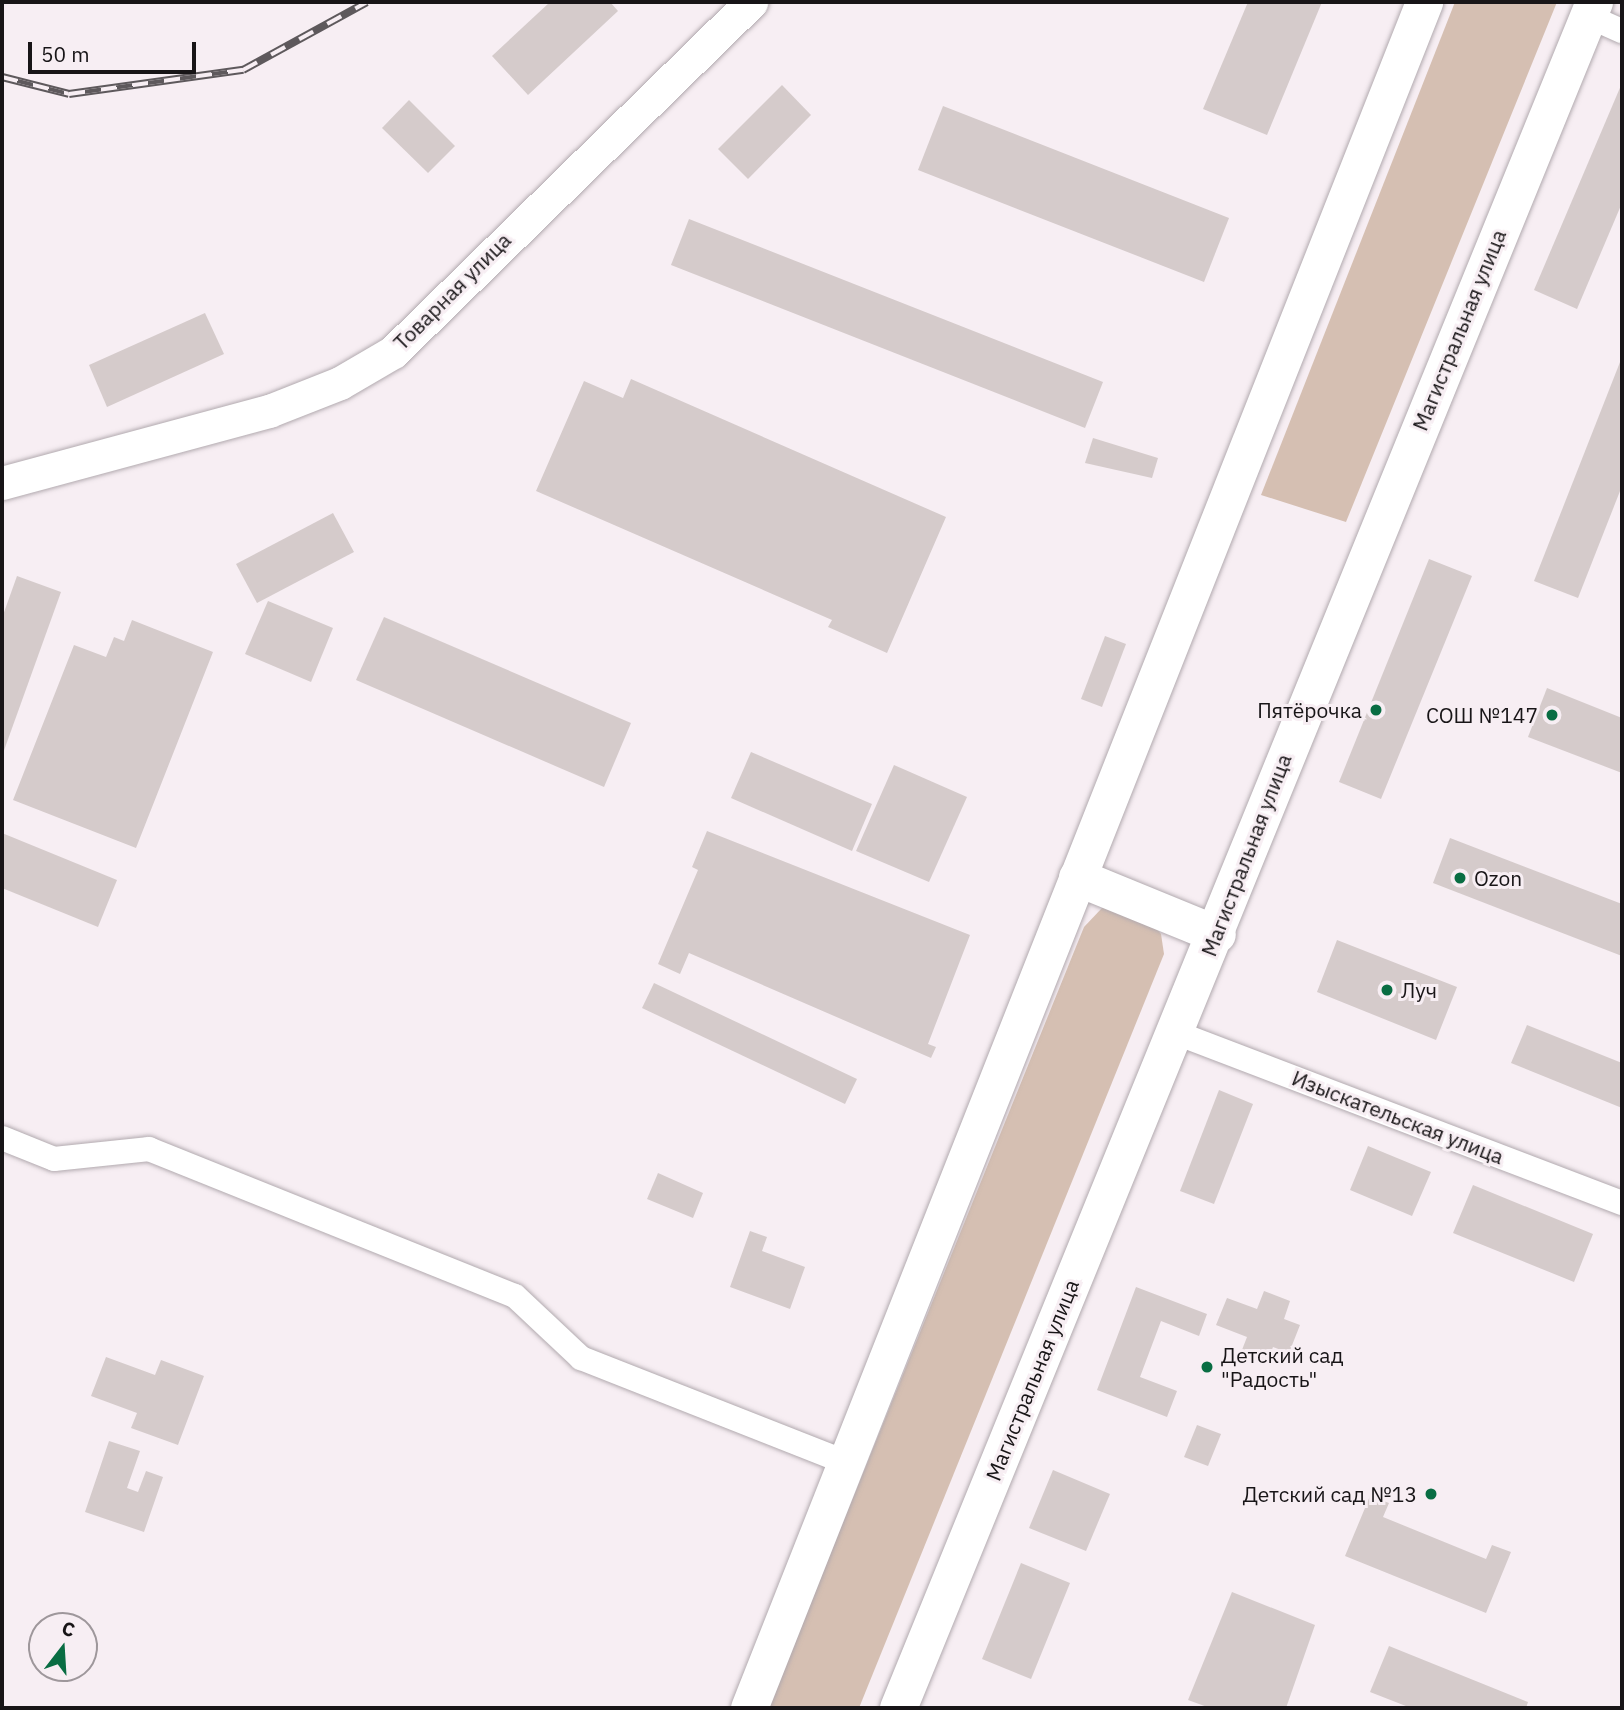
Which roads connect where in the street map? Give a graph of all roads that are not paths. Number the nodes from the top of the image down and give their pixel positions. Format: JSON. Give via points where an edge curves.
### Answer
{"nodes":[{"id":1,"x":751,"y":2,"type":"edge"},
{"id":2,"x":1424,"y":2,"type":"edge"},
{"id":3,"x":1591,"y":9,"type":"edge"},
{"id":4,"x":1622,"y":31,"type":"edge"},
{"id":5,"x":2,"y":483,"type":"edge"},
{"id":6,"x":1077,"y":877,"type":"junction"},
{"id":7,"x":1217,"y":934,"type":"junction"},
{"id":8,"x":1174,"y":1032,"type":"junction"},
{"id":9,"x":2,"y":1138,"type":"edge"},
{"id":10,"x":1622,"y":1203,"type":"edge"},
{"id":11,"x":845,"y":1462,"type":"junction"},
{"id":12,"x":749,"y":1708,"type":"edge"},
{"id":13,"x":898,"y":1708,"type":"edge"}],
"edges":[{"from":1,"to":5,"type":"street","name":"Товарная улица","via":[[393,352],[340,383],[269,411]]},
{"from":2,"to":6,"type":"main road"},
{"from":3,"to":4,"type":"street"},
{"from":3,"to":7,"type":"main road","name":"Магистральная улица","via":[[1293,732]]},
{"from":6,"to":7,"type":"main road"},
{"from":6,"to":11,"type":"main road"},
{"from":7,"to":8,"type":"main road","name":"Магистральная улица"},
{"from":8,"to":10,"type":"street","name":"Изыскательская улица"},
{"from":8,"to":13,"type":"main road","name":"Магистральная улица"},
{"from":9,"to":11,"type":"street","via":[[54,1159],[149,1149],[515,1296],[580,1358]]},
{"from":11,"to":12,"type":"main road"}]}
